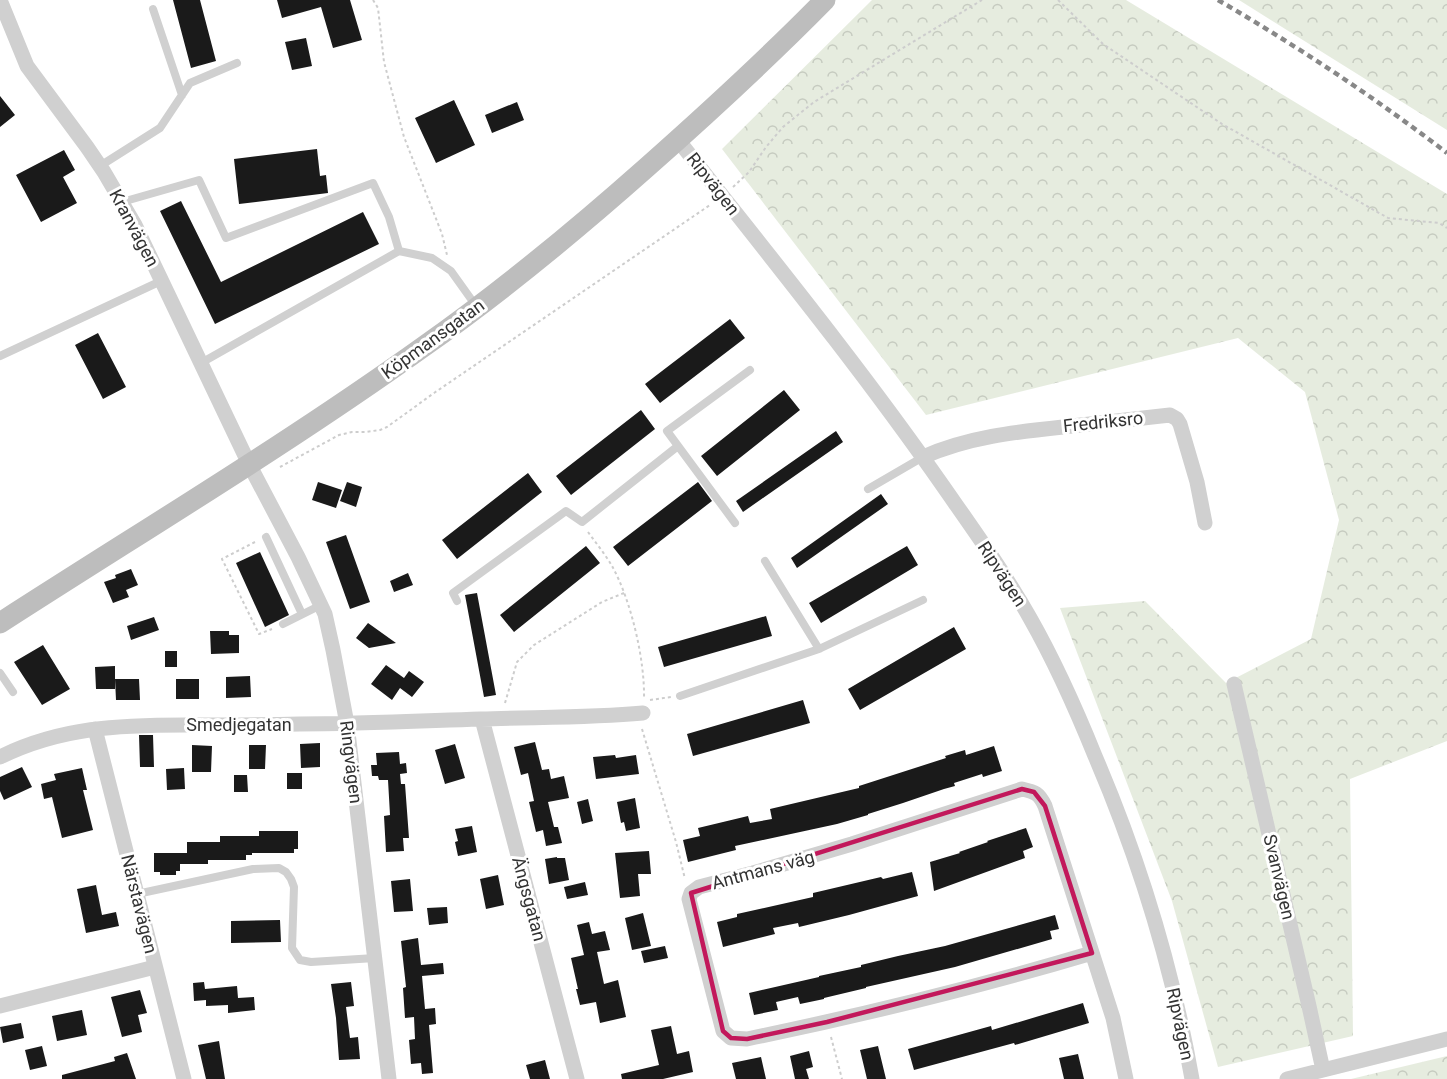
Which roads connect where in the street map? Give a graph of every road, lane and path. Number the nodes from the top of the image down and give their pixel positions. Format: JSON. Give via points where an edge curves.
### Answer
{"nodes":[{"id":1,"x":373,"y":0,"type":"edge"},
{"id":2,"x":825,"y":0,"type":"edge"},
{"id":3,"x":982,"y":0,"type":"edge"},
{"id":4,"x":1058,"y":0,"type":"edge"},
{"id":5,"x":2,"y":1,"type":"edge"},
{"id":6,"x":153,"y":9,"type":"dead end"},
{"id":7,"x":237,"y":63,"type":"dead end"},
{"id":8,"x":182,"y":95,"type":"junction"},
{"id":9,"x":678,"y":140,"type":"junction"},
{"id":10,"x":100,"y":166,"type":"junction"},
{"id":11,"x":723,"y":197,"type":"junction"},
{"id":12,"x":122,"y":202,"type":"junction"},
{"id":13,"x":1447,"y":228,"type":"edge"},
{"id":14,"x":399,"y":250,"type":"junction"},
{"id":15,"x":452,"y":271,"type":"junction"},
{"id":16,"x":161,"y":280,"type":"junction"},
{"id":17,"x":477,"y":307,"type":"junction"},
{"id":18,"x":0,"y":356,"type":"edge"},
{"id":19,"x":201,"y":363,"type":"junction"},
{"id":20,"x":750,"y":370,"type":"dead end"},
{"id":21,"x":678,"y":446,"type":"junction"},
{"id":22,"x":923,"y":457,"type":"junction"},
{"id":23,"x":253,"y":472,"type":"junction"},
{"id":24,"x":868,"y":489,"type":"dead end"},
{"id":25,"x":1205,"y":522,"type":"dead end"},
{"id":26,"x":735,"y":524,"type":"dead end"},
{"id":27,"x":266,"y":537,"type":"joint"},
{"id":28,"x":765,"y":561,"type":"dead end"},
{"id":29,"x":624,"y":593,"type":"dead end"},
{"id":30,"x":923,"y":600,"type":"dead end"},
{"id":31,"x":457,"y":601,"type":"dead end"},
{"id":32,"x":321,"y":605,"type":"junction"},
{"id":33,"x":302,"y":614,"type":"junction"},
{"id":34,"x":0,"y":623,"type":"edge"},
{"id":35,"x":283,"y":624,"type":"joint"},
{"id":36,"x":819,"y":649,"type":"junction"},
{"id":37,"x":0,"y":673,"type":"edge"},
{"id":38,"x":1234,"y":684,"type":"dead end"},
{"id":39,"x":13,"y":692,"type":"dead end"},
{"id":40,"x":680,"y":696,"type":"joint"},
{"id":41,"x":644,"y":707,"type":"joint"},
{"id":42,"x":504,"y":718,"type":"junction"},
{"id":43,"x":482,"y":719,"type":"junction"},
{"id":44,"x":346,"y":724,"type":"junction"},
{"id":45,"x":95,"y":729,"type":"junction"},
{"id":46,"x":0,"y":757,"type":"edge"},
{"id":47,"x":137,"y":894,"type":"junction"},
{"id":48,"x":1092,"y":953,"type":"junction"},
{"id":49,"x":375,"y":958,"type":"junction"},
{"id":50,"x":155,"y":967,"type":"junction"},
{"id":51,"x":0,"y":1006,"type":"edge"},
{"id":52,"x":827,"y":1022,"type":"junction"},
{"id":53,"x":1447,"y":1039,"type":"edge"},
{"id":54,"x":1323,"y":1070,"type":"junction"},
{"id":55,"x":183,"y":1079,"type":"edge"},
{"id":56,"x":389,"y":1079,"type":"edge"},
{"id":57,"x":577,"y":1079,"type":"edge"},
{"id":58,"x":842,"y":1079,"type":"edge"},
{"id":59,"x":1126,"y":1079,"type":"edge"},
{"id":60,"x":1192,"y":1079,"type":"edge"},
{"id":61,"x":1287,"y":1079,"type":"edge"}],
"edges":[{"from":1,"to":15,"type":"path","via":[[378,8],[384,62],[404,137],[442,234]]},
{"from":2,"to":9,"type":"street","name":"Köpmansgatan"},
{"from":3,"to":11,"type":"path","via":[[814,102],[783,126],[749,172]]},
{"from":4,"to":13,"type":"path","via":[[1103,44],[1222,124],[1388,218],[1438,223]]},
{"from":5,"to":10,"type":"street","name":"Kranvägen","via":[[27,66]]},
{"from":6,"to":8,"type":"lane"},
{"from":7,"to":8,"type":"lane","via":[[190,83]]},
{"from":8,"to":10,"type":"lane","via":[[160,128]]},
{"from":9,"to":11,"type":"street","name":"Ripvägen"},
{"from":9,"to":17,"type":"street","name":"Köpmansgatan"},
{"from":10,"to":12,"type":"street","name":"Kranvägen"},
{"from":11,"to":22,"type":"street","name":"Ripvägen"},
{"from":11,"to":23,"type":"path","via":[[387,427],[339,435]]},
{"from":12,"to":14,"type":"lane","via":[[200,180],[226,238],[373,183]]},
{"from":12,"to":16,"type":"street","name":"Kranvägen"},
{"from":14,"to":15,"type":"lane","via":[[432,258]]},
{"from":14,"to":19,"type":"lane"},
{"from":15,"to":17,"type":"lane"},
{"from":16,"to":18,"type":"lane"},
{"from":16,"to":19,"type":"street","name":"Kranvägen"},
{"from":17,"to":23,"type":"street","name":"Köpmansgatan"},
{"from":19,"to":23,"type":"street","name":"Kranvägen"},
{"from":20,"to":21,"type":"lane","via":[[667,431]]},
{"from":21,"to":26,"type":"lane"},
{"from":21,"to":31,"type":"lane","via":[[582,522],[566,511],[453,593]]},
{"from":22,"to":24,"type":"lane"},
{"from":22,"to":25,"type":"street","name":"Fredriksro","via":[[981,438],[1021,431],[1170,415],[1180,424]]},
{"from":22,"to":60,"type":"street","name":"Ripvägen","via":[[1030,617],[1082,723],[1144,886],[1170,975]]},
{"from":23,"to":32,"type":"street","name":"Ringvägen"},
{"from":23,"to":34,"type":"street","name":"Köpmansgatan"},
{"from":27,"to":33,"type":"lane"},
{"from":27,"to":35,"type":"path","via":[[222,559],[259,634]]},
{"from":28,"to":36,"type":"lane"},
{"from":29,"to":42,"type":"path","via":[[602,602],[534,645],[518,662],[504,705]]},
{"from":30,"to":36,"type":"lane"},
{"from":32,"to":33,"type":"lane"},
{"from":32,"to":44,"type":"street","name":"Ringvägen"},
{"from":33,"to":35,"type":"lane"},
{"from":36,"to":40,"type":"lane"},
{"from":37,"to":39,"type":"lane"},
{"from":38,"to":54,"type":"street","name":"Svanvägen"},
{"from":40,"to":41,"type":"path"},
{"from":41,"to":42,"type":"street","name":"Smedjegatan","via":[[606,717]]},
{"from":42,"to":43,"type":"street","name":"Smedjegatan"},
{"from":43,"to":44,"type":"street","name":"Smedjegatan"},
{"from":43,"to":57,"type":"street","name":"Ängsgatan"},
{"from":44,"to":45,"type":"street","name":"Smedjegatan","via":[[139,725]]},
{"from":44,"to":49,"type":"street","name":"Ringvägen"},
{"from":45,"to":46,"type":"street","name":"Smedjegatan","via":[[54,736]]},
{"from":45,"to":47,"type":"street","name":"Närstavägen"},
{"from":47,"to":49,"type":"lane","via":[[253,869],[279,868],[286,872],[294,887],[292,948],[300,960]]},
{"from":47,"to":50,"type":"street","name":"Närstavägen"},
{"from":48,"to":52,"type":"street","name":"Antmans väg"},
{"from":48,"to":52,"type":"street","name":"Antmans väg","via":[[1045,806],[1034,792],[1022,789],[852,844],[699,887],[691,893],[689,899],[723,1031],[730,1038],[747,1039]]},
{"from":48,"to":59,"type":"street","name":"Antmans väg","via":[[1113,1018]]},
{"from":49,"to":56,"type":"street","name":"Ringvägen"},
{"from":50,"to":51,"type":"street"},
{"from":50,"to":55,"type":"street","name":"Närstavägen"},
{"from":52,"to":58,"type":"path"},
{"from":53,"to":54,"type":"street"},
{"from":54,"to":61,"type":"street"}]}
